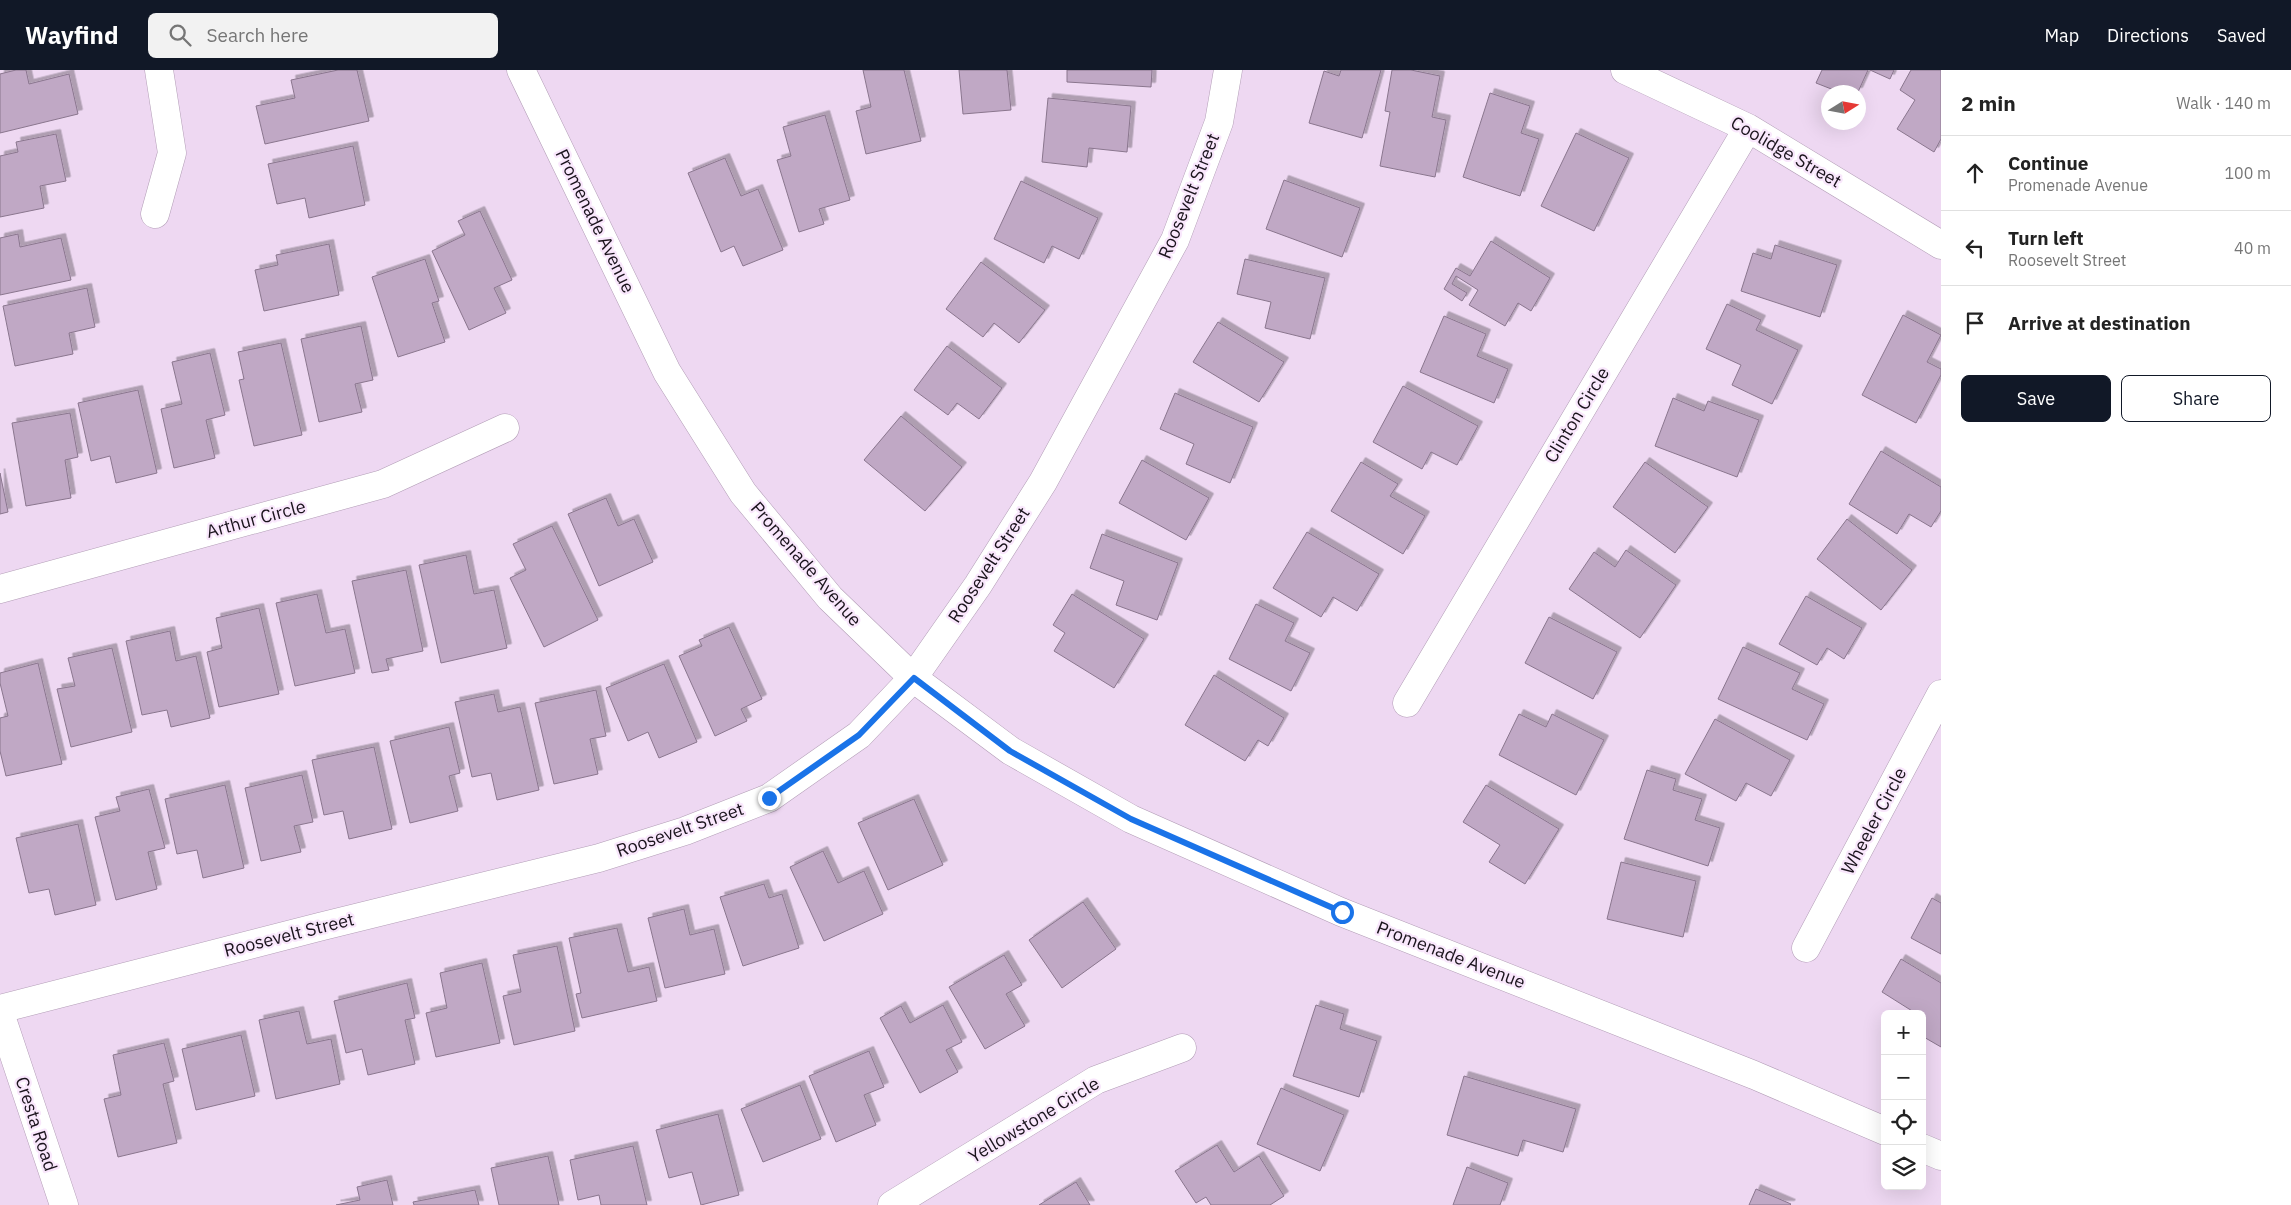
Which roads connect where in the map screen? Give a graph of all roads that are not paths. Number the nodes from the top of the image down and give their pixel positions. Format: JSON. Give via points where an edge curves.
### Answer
{"nodes":[{"id":1,"x":159,"y":70,"type":"edge"},
{"id":2,"x":522,"y":70,"type":"edge"},
{"id":3,"x":1228,"y":70,"type":"edge"},
{"id":4,"x":1625,"y":70,"type":"edge"},
{"id":5,"x":1748,"y":128,"type":"junction"},
{"id":6,"x":155,"y":214,"type":"dead end"},
{"id":7,"x":1941,"y":245,"type":"edge"},
{"id":8,"x":504,"y":428,"type":"dead end"},
{"id":9,"x":0,"y":589,"type":"edge"},
{"id":10,"x":914,"y":678,"type":"junction"},
{"id":11,"x":1941,"y":694,"type":"edge"},
{"id":12,"x":1407,"y":703,"type":"dead end"},
{"id":13,"x":1806,"y":948,"type":"dead end"},
{"id":14,"x":0,"y":1011,"type":"edge"},
{"id":15,"x":1182,"y":1048,"type":"dead end"},
{"id":16,"x":1881,"y":1129,"type":"edge"},
{"id":17,"x":1926,"y":1150,"type":"edge"},
{"id":18,"x":1941,"y":1156,"type":"edge"},
{"id":19,"x":922,"y":1198,"type":"edge"},
{"id":20,"x":64,"y":1205,"type":"edge"},
{"id":21,"x":892,"y":1205,"type":"edge"}],
"edges":[{"from":1,"to":6,"type":"street","via":[[172,153]]},
{"from":2,"to":10,"type":"street","name":"Promenade Avenue","via":[[667,372],[743,494],[830,598]]},
{"from":3,"to":10,"type":"street","name":"Roosevelt Street","via":[[1219,122],[1175,240],[1043,482]]},
{"from":4,"to":5,"type":"street","name":"Coolidge Street"},
{"from":5,"to":7,"type":"street","name":"Coolidge Street"},
{"from":5,"to":12,"type":"street","name":"Clinton Circle"},
{"from":8,"to":9,"type":"street","name":"Arthur Circle","via":[[383,484]]},
{"from":10,"to":14,"type":"street","name":"Roosevelt Street","via":[[859,735],[769,798],[685,831],[599,858]]},
{"from":10,"to":16,"type":"street","name":"Promenade Avenue","via":[[1010,751],[1131,819],[1342,912],[1754,1074]]},
{"from":11,"to":13,"type":"street","name":"Wheeler Circle"},
{"from":14,"to":20,"type":"street","name":"Cresta Road"},
{"from":15,"to":19,"type":"street","name":"Yellowstone Circle","via":[[1096,1080]]},
{"from":17,"to":18,"type":"street"},
{"from":19,"to":21,"type":"street","name":"Yellowstone Circle"}]}
